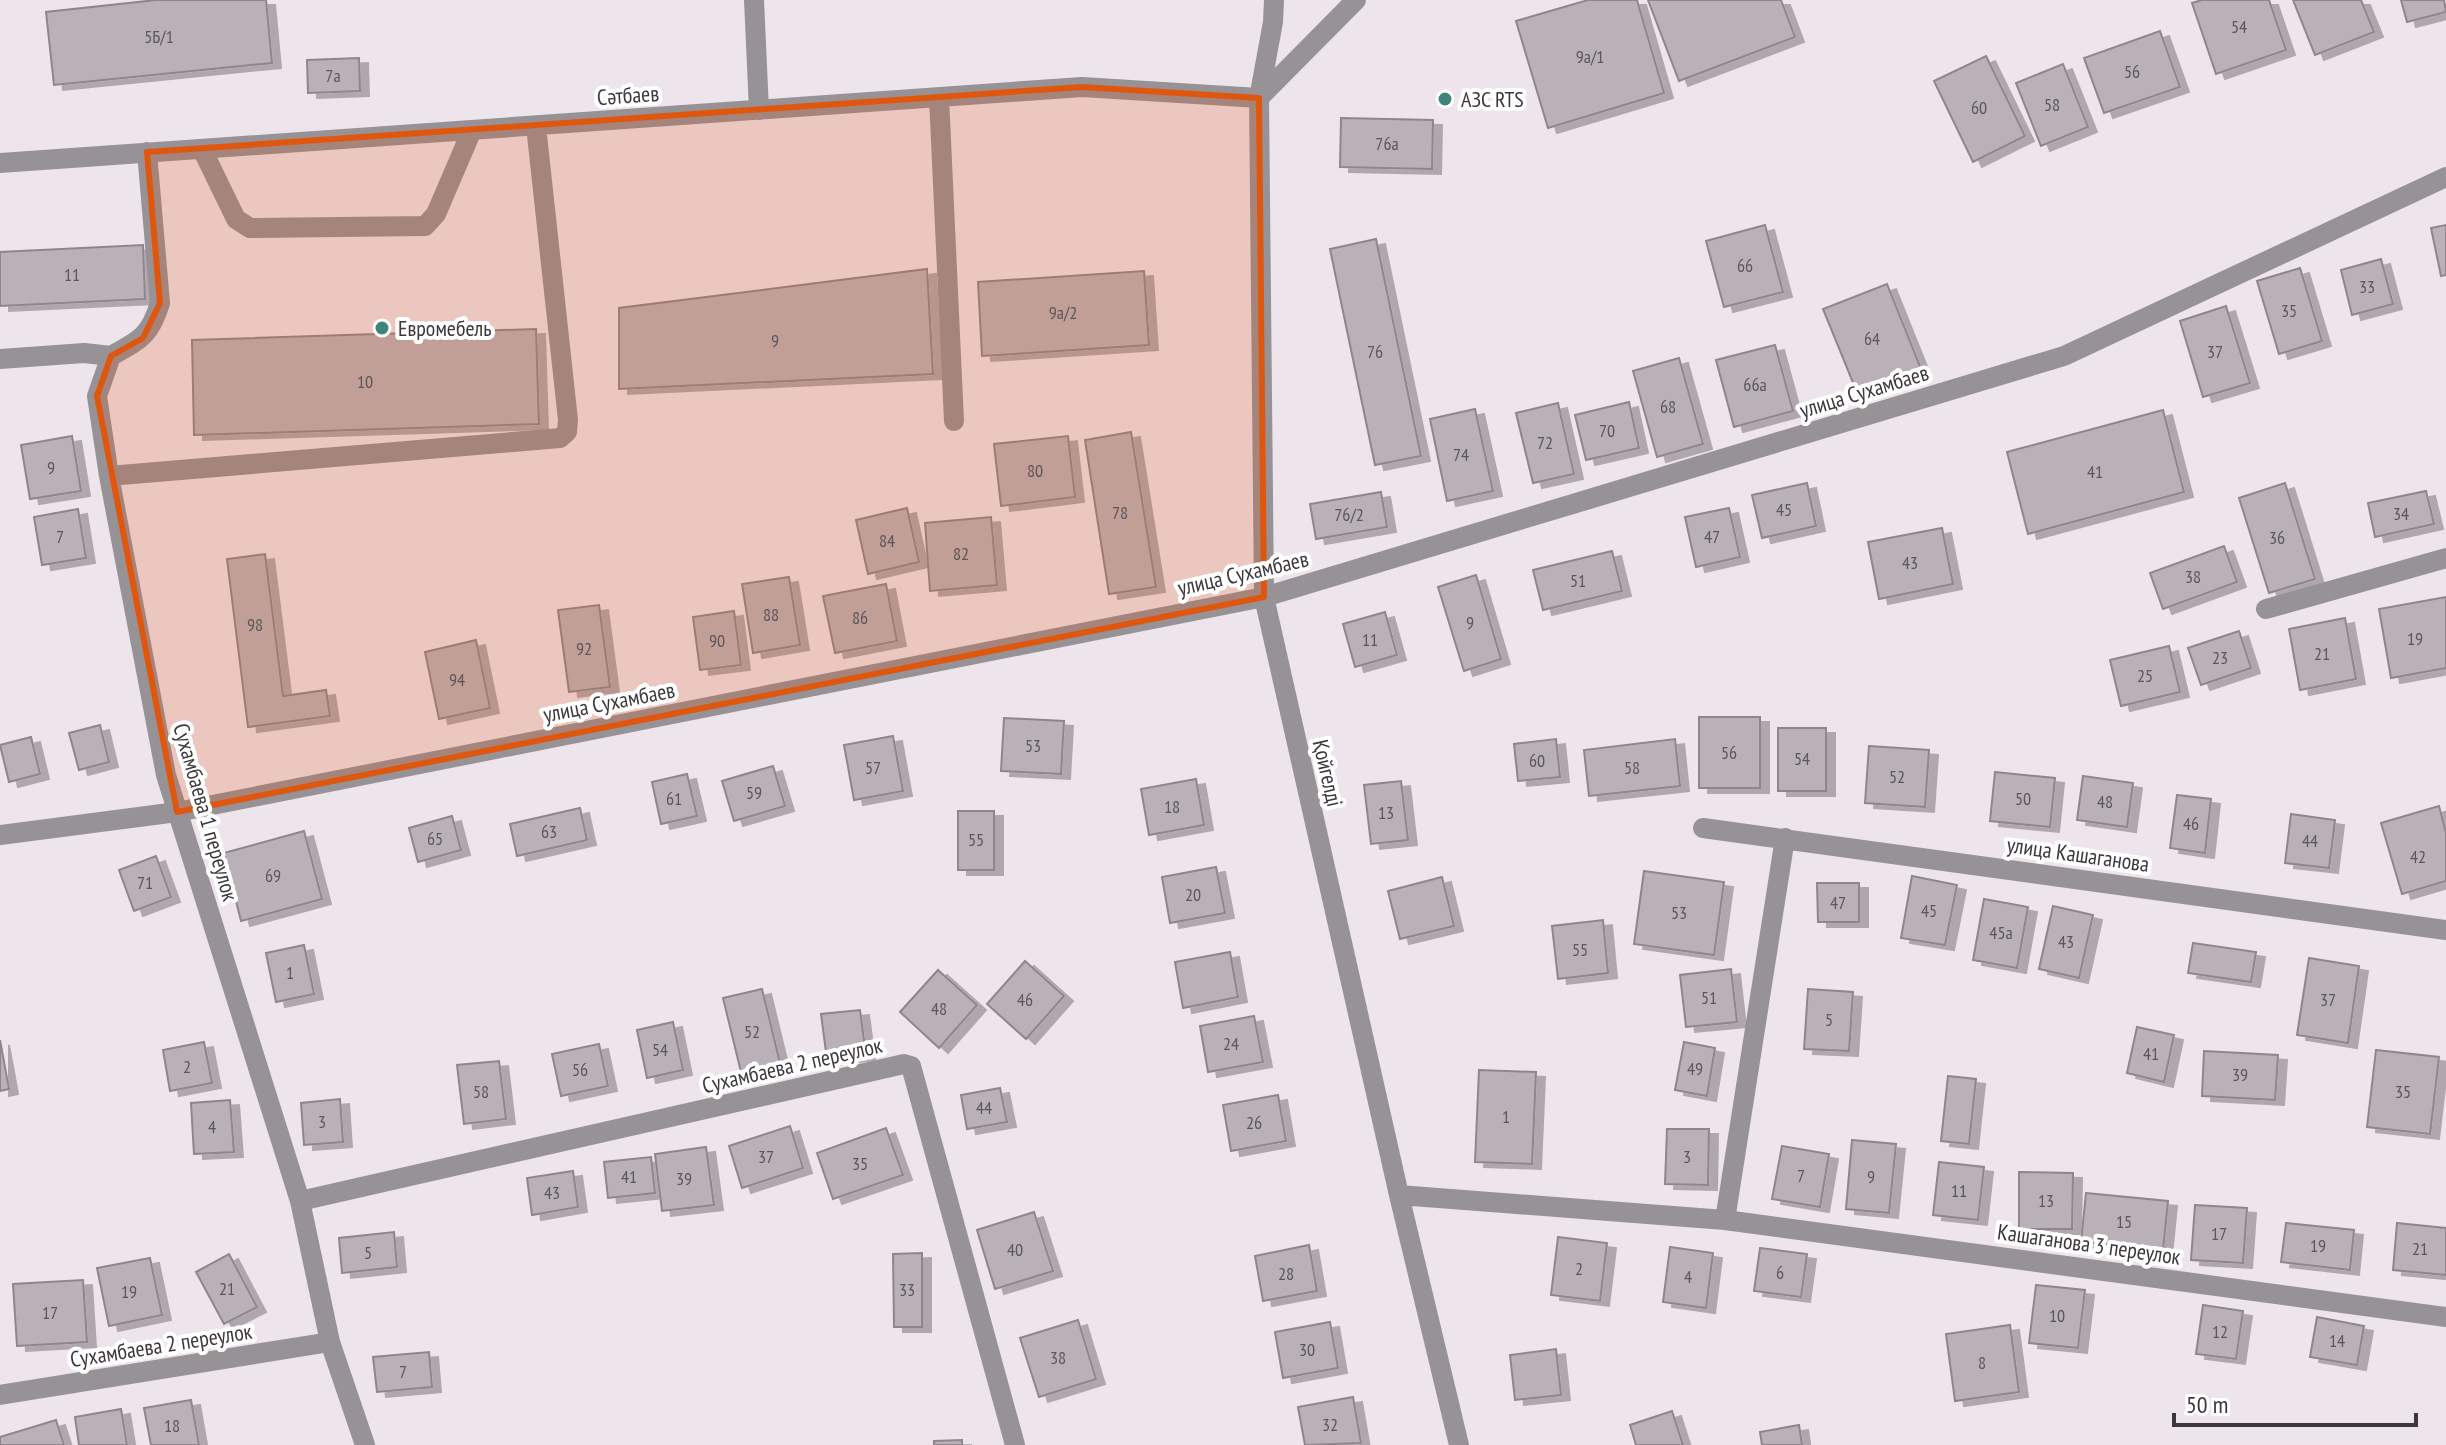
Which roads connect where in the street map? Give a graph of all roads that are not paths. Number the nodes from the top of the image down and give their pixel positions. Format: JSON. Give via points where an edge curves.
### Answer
{"nodes":[{"id":1,"x":754,"y":0,"type":"edge"},
{"id":2,"x":1274,"y":0,"type":"edge"},
{"id":3,"x":1288,"y":0,"type":"edge"},
{"id":4,"x":1356,"y":0,"type":"edge"},
{"id":5,"x":1273,"y":22,"type":"junction"},
{"id":6,"x":939,"y":97,"type":"junction"},
{"id":7,"x":1259,"y":98,"type":"junction"},
{"id":8,"x":759,"y":110,"type":"junction"},
{"id":9,"x":536,"y":126,"type":"junction"},
{"id":10,"x":472,"y":130,"type":"junction"},
{"id":11,"x":202,"y":149,"type":"junction"},
{"id":12,"x":147,"y":152,"type":"junction"},
{"id":13,"x":0,"y":163,"type":"edge"},
{"id":14,"x":2446,"y":177,"type":"edge"},
{"id":15,"x":111,"y":356,"type":"junction"},
{"id":16,"x":0,"y":359,"type":"edge"},
{"id":17,"x":954,"y":421,"type":"dead end"},
{"id":18,"x":109,"y":476,"type":"junction"},
{"id":19,"x":2446,"y":558,"type":"edge"},
{"id":20,"x":1264,"y":597,"type":"junction"},
{"id":21,"x":2266,"y":609,"type":"dead end"},
{"id":22,"x":177,"y":812,"type":"junction"},
{"id":23,"x":1703,"y":828,"type":"dead end"},
{"id":24,"x":0,"y":835,"type":"edge"},
{"id":25,"x":1785,"y":838,"type":"junction"},
{"id":26,"x":2446,"y":930,"type":"edge"},
{"id":27,"x":1399,"y":1195,"type":"junction"},
{"id":28,"x":300,"y":1201,"type":"junction"},
{"id":29,"x":1725,"y":1220,"type":"junction"},
{"id":30,"x":2446,"y":1317,"type":"edge"},
{"id":31,"x":330,"y":1342,"type":"junction"},
{"id":32,"x":0,"y":1395,"type":"edge"},
{"id":33,"x":365,"y":1445,"type":"edge"},
{"id":34,"x":1015,"y":1445,"type":"edge"},
{"id":35,"x":1459,"y":1445,"type":"edge"}],
"edges":[{"from":1,"to":8,"type":"street"},
{"from":2,"to":5,"type":"street","name":"Қойгелді"},
{"from":3,"to":5,"type":"street"},
{"from":4,"to":7,"type":"street"},
{"from":5,"to":7,"type":"street","name":"Қойгелді"},
{"from":6,"to":7,"type":"street","name":"Сәтбаев","via":[[1082,87]]},
{"from":6,"to":8,"type":"street","name":"Сәтбаев"},
{"from":6,"to":17,"type":"street"},
{"from":7,"to":20,"type":"street","name":"Қойгелді"},
{"from":8,"to":9,"type":"street","name":"Сәтбаев"},
{"from":9,"to":10,"type":"street","name":"Сәтбаев"},
{"from":9,"to":18,"type":"street","via":[[567,405],[567,432],[560,438]]},
{"from":10,"to":11,"type":"street","name":"Сәтбаев"},
{"from":10,"to":11,"type":"street","via":[[436,214],[425,226],[250,228],[236,219]]},
{"from":11,"to":12,"type":"street","name":"Сәтбаев"},
{"from":12,"to":13,"type":"street","name":"Сәтбаев"},
{"from":12,"to":15,"type":"street","via":[[160,303],[143,338]]},
{"from":14,"to":20,"type":"street","name":"улица Сухамбаев","via":[[2064,356]]},
{"from":15,"to":16,"type":"street"},
{"from":15,"to":18,"type":"street","name":"Сухамбаева 1 переулок","via":[[97,396]]},
{"from":18,"to":22,"type":"street","name":"Сухамбаева 1 переулок"},
{"from":19,"to":21,"type":"street"},
{"from":20,"to":22,"type":"street","name":"улица Сухамбаев"},
{"from":20,"to":27,"type":"street","name":"Қойгелді"},
{"from":22,"to":24,"type":"street","name":"улица Сухамбаев"},
{"from":22,"to":28,"type":"street","name":"Сухамбаева 1 переулок"},
{"from":23,"to":25,"type":"street","name":"улица Кашаганова"},
{"from":25,"to":26,"type":"street","name":"улица Кашаганова"},
{"from":25,"to":29,"type":"street"},
{"from":27,"to":29,"type":"street","name":"Кашаганова 3 переулок"},
{"from":27,"to":35,"type":"street","name":"Қойгелді"},
{"from":28,"to":31,"type":"street","name":"Сухамбаева 1 переулок"},
{"from":28,"to":34,"type":"street","name":"Сухамбаева 2 переулок","via":[[911,1066]]},
{"from":29,"to":30,"type":"street","name":"Кашаганова 3 переулок"},
{"from":31,"to":32,"type":"street","name":"Сухамбаева 2 переулок"},
{"from":31,"to":33,"type":"street","name":"Сухамбаева 1 переулок"}]}
